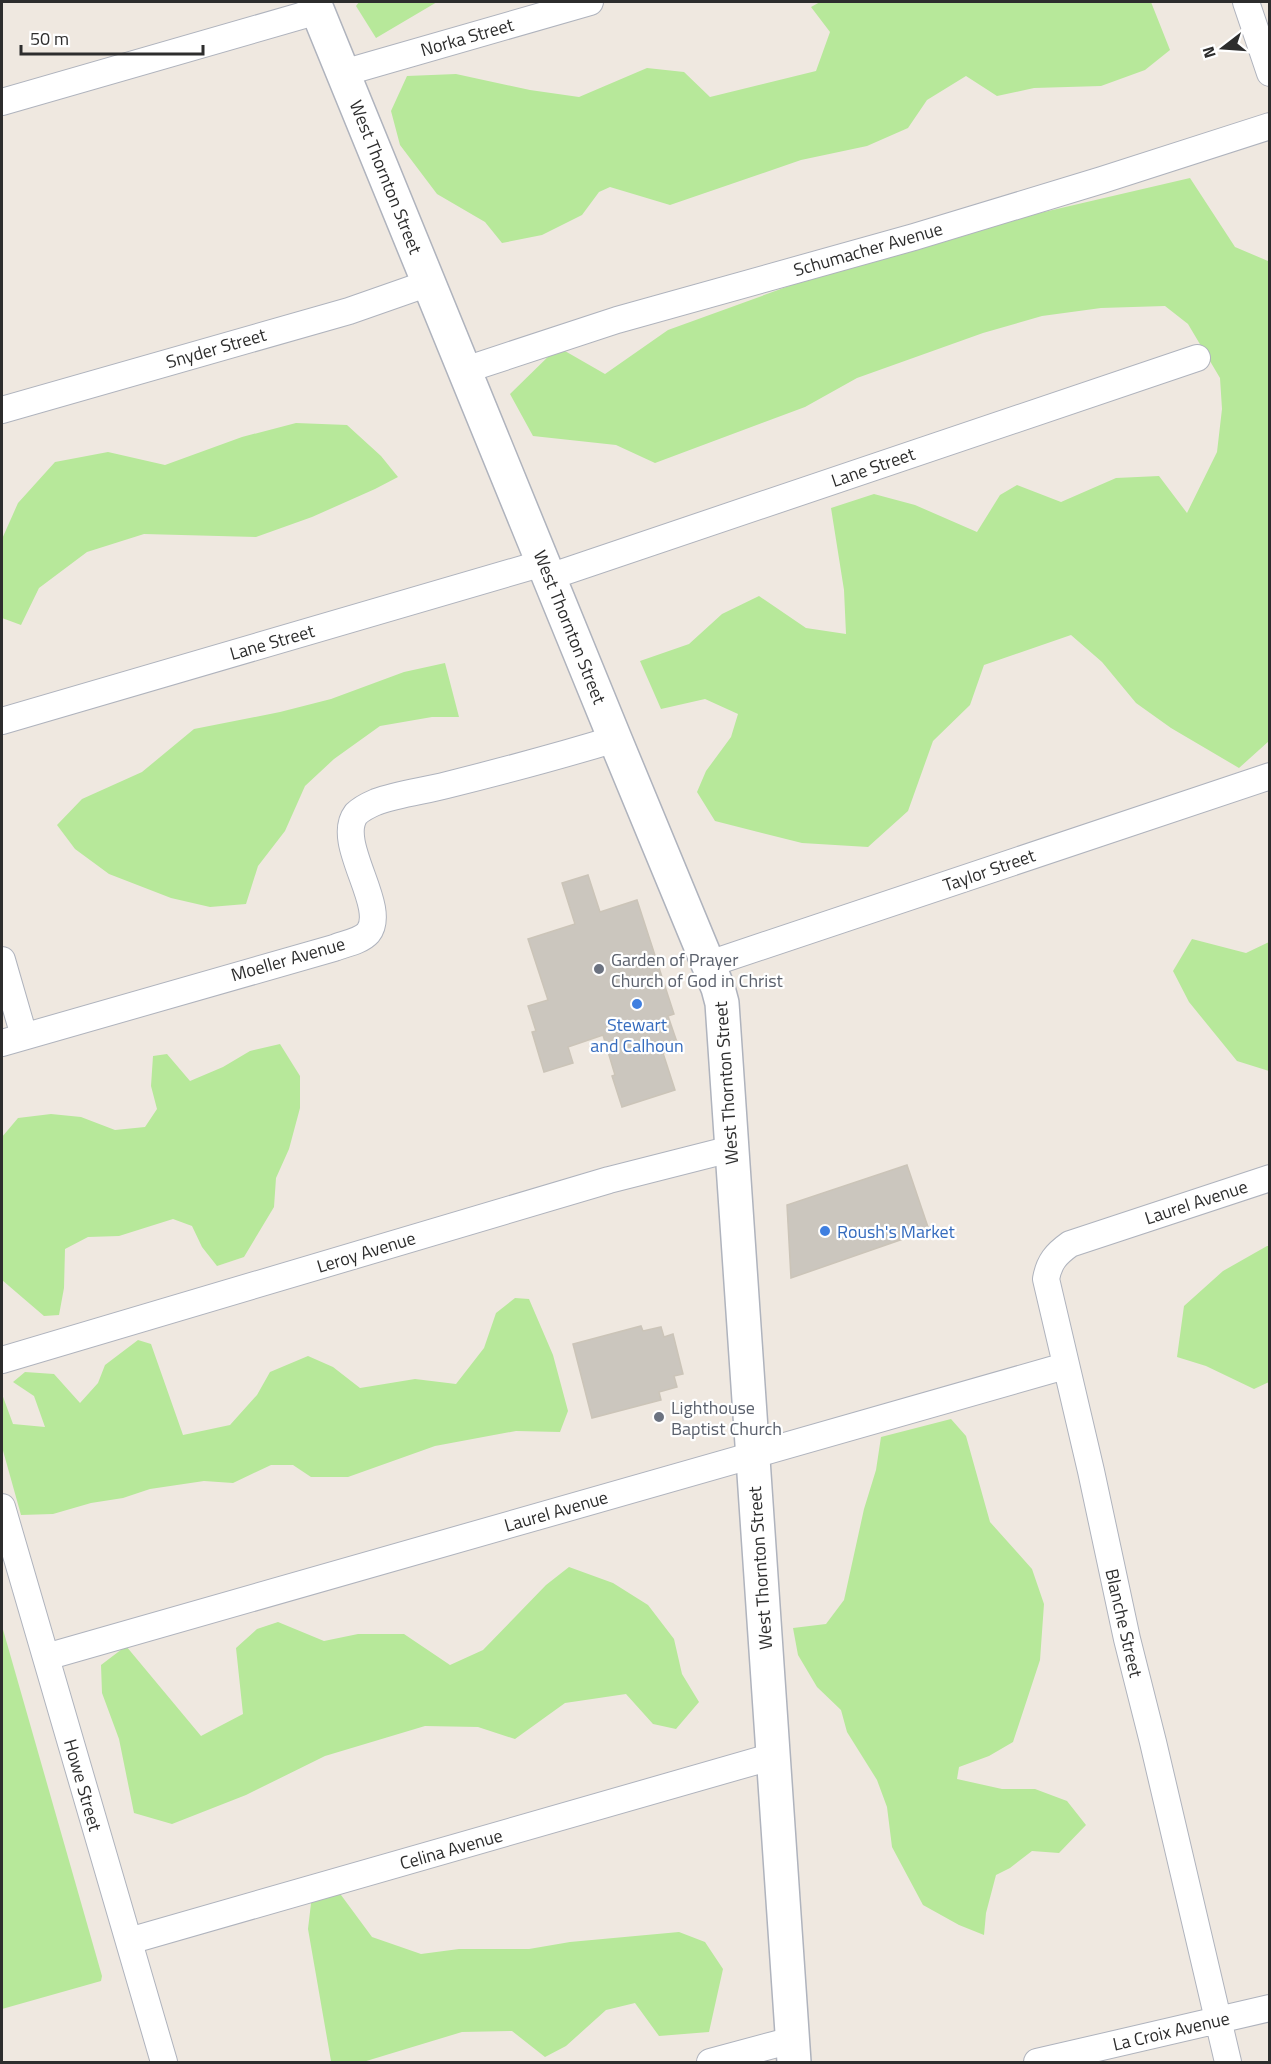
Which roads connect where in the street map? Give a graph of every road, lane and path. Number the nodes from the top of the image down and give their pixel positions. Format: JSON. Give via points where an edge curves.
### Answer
{"nodes":[{"id":1,"x":590,"y":2,"type":"edge"},
{"id":2,"x":1246,"y":2,"type":"edge"},
{"id":3,"x":316,"y":6,"type":"edge"},
{"id":4,"x":1269,"y":73,"type":"edge"},
{"id":5,"x":343,"y":74,"type":"junction"},
{"id":6,"x":2,"y":102,"type":"edge"},
{"id":7,"x":1269,"y":126,"type":"edge"},
{"id":8,"x":429,"y":283,"type":"junction"},
{"id":9,"x":1197,"y":358,"type":"dead end"},
{"id":10,"x":465,"y":370,"type":"junction"},
{"id":11,"x":2,"y":410,"type":"edge"},
{"id":12,"x":546,"y":570,"type":"junction"},
{"id":13,"x":2,"y":720,"type":"edge"},
{"id":14,"x":615,"y":740,"type":"junction"},
{"id":15,"x":1269,"y":776,"type":"edge"},
{"id":16,"x":2,"y":960,"type":"edge"},
{"id":17,"x":709,"y":964,"type":"junction"},
{"id":18,"x":13,"y":1039,"type":"edge"},
{"id":19,"x":731,"y":1149,"type":"junction"},
{"id":20,"x":1269,"y":1178,"type":"edge"},
{"id":21,"x":1122,"y":1227,"type":"joint"},
{"id":22,"x":2,"y":1360,"type":"edge"},
{"id":23,"x":1065,"y":1366,"type":"junction"},
{"id":24,"x":752,"y":1455,"type":"junction"},
{"id":25,"x":2,"y":1507,"type":"edge"},
{"id":26,"x":46,"y":1657,"type":"junction"},
{"id":27,"x":774,"y":1756,"type":"junction"},
{"id":28,"x":129,"y":1941,"type":"junction"},
{"id":29,"x":1269,"y":2008,"type":"edge"},
{"id":30,"x":1218,"y":2020,"type":"junction"},
{"id":31,"x":793,"y":2051,"type":"edge"},
{"id":32,"x":164,"y":2062,"type":"edge"},
{"id":33,"x":710,"y":2062,"type":"edge"},
{"id":34,"x":1036,"y":2062,"type":"edge"},
{"id":35,"x":1228,"y":2062,"type":"edge"}],
"edges":[{"from":1,"to":5,"type":"street","name":"Norka Street"},
{"from":2,"to":4,"type":"street"},
{"from":3,"to":5,"type":"main road","name":"West Thornton Street"},
{"from":3,"to":6,"type":"street"},
{"from":5,"to":8,"type":"main road","name":"West Thornton Street"},
{"from":7,"to":10,"type":"street","name":"Schumacher Avenue","via":[[914,237],[617,320]]},
{"from":8,"to":10,"type":"main road","name":"West Thornton Street"},
{"from":8,"to":11,"type":"street","name":"Snyder Street","via":[[349,311]]},
{"from":9,"to":12,"type":"street","name":"Lane Street"},
{"from":10,"to":12,"type":"main road","name":"West Thornton Street"},
{"from":12,"to":13,"type":"street","name":"Lane Street"},
{"from":12,"to":14,"type":"main road","name":"West Thornton Street"},
{"from":14,"to":17,"type":"main road","name":"West Thornton Street"},
{"from":14,"to":18,"type":"street","name":"Moeller Avenue","via":[[376,802],[362,809],[355,815],[352,843],[371,904],[372,924],[363,937]]},
{"from":15,"to":17,"type":"street","name":"Taylor Street"},
{"from":16,"to":18,"type":"street"},
{"from":17,"to":19,"type":"main road","name":"West Thornton Street","via":[[722,1003]]},
{"from":19,"to":22,"type":"street","name":"Leroy Avenue","via":[[609,1180]]},
{"from":19,"to":24,"type":"main road","name":"West Thornton Street"},
{"from":20,"to":21,"type":"street","name":"Laurel Avenue"},
{"from":21,"to":23,"type":"street","name":"Blanche Street","via":[[1070,1244],[1058,1253],[1048,1269],[1047,1287]]},
{"from":23,"to":24,"type":"street","name":"Laurel Avenue"},
{"from":23,"to":30,"type":"street","name":"Blanche Street"},
{"from":24,"to":26,"type":"street","name":"Laurel Avenue"},
{"from":24,"to":27,"type":"main road","name":"West Thornton Street"},
{"from":25,"to":26,"type":"street","name":"Howe Street"},
{"from":26,"to":28,"type":"street","name":"Howe Street"},
{"from":27,"to":28,"type":"street","name":"Celina Avenue"},
{"from":27,"to":31,"type":"main road","name":"West Thornton Street"},
{"from":28,"to":32,"type":"street","name":"Howe Street"},
{"from":29,"to":30,"type":"street","name":"La Croix Avenue"},
{"from":30,"to":34,"type":"street","name":"La Croix Avenue"},
{"from":30,"to":35,"type":"street","name":"Blanche Street"},
{"from":31,"to":33,"type":"street"}]}
